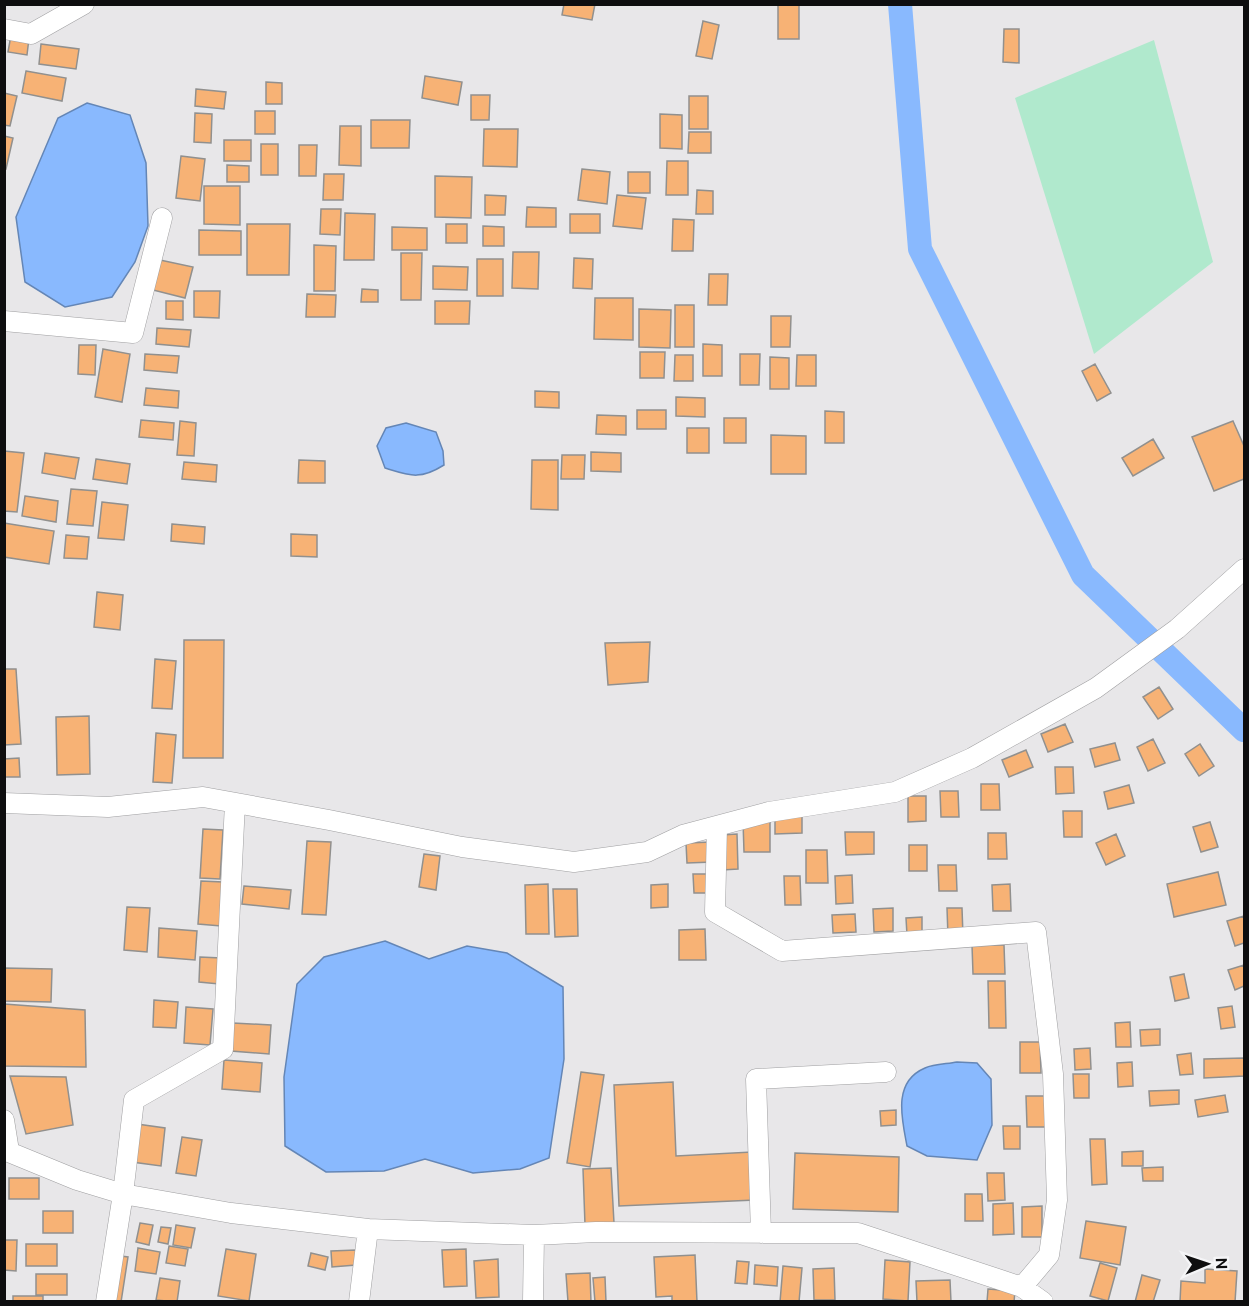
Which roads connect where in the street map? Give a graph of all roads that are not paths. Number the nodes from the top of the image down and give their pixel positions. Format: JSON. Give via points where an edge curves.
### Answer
{"nodes":[{"id":1,"x":84,"y":4,"type":"edge"},
{"id":2,"x":4,"y":29,"type":"edge"},
{"id":3,"x":162,"y":218,"type":"dead end"},
{"id":4,"x":4,"y":321,"type":"edge"},
{"id":5,"x":1245,"y":569,"type":"edge"},
{"id":6,"x":235,"y":802,"type":"junction"},
{"id":7,"x":4,"y":803,"type":"edge"},
{"id":8,"x":717,"y":826,"type":"junction"},
{"id":9,"x":886,"y":1072,"type":"dead end"},
{"id":10,"x":4,"y":1120,"type":"edge"},
{"id":11,"x":7,"y":1150,"type":"edge"},
{"id":12,"x":123,"y":1194,"type":"junction"},
{"id":13,"x":368,"y":1229,"type":"junction"},
{"id":14,"x":762,"y":1233,"type":"junction"},
{"id":15,"x":534,"y":1235,"type":"junction"},
{"id":16,"x":1022,"y":1287,"type":"junction"},
{"id":17,"x":106,"y":1302,"type":"edge"},
{"id":18,"x":359,"y":1302,"type":"edge"},
{"id":19,"x":533,"y":1302,"type":"edge"},
{"id":20,"x":1043,"y":1302,"type":"edge"}],
"edges":[{"from":1,"to":2,"type":"street","via":[[31,34]]},
{"from":3,"to":4,"type":"street","via":[[133,333]]},
{"from":5,"to":8,"type":"street","via":[[1177,629],[1096,688],[972,758],[895,792],[769,812]]},
{"from":6,"to":7,"type":"street","via":[[203,797],[108,807]]},
{"from":6,"to":8,"type":"street","via":[[462,847],[574,862],[647,852],[683,835]]},
{"from":6,"to":12,"type":"street","via":[[223,1049],[134,1100]]},
{"from":8,"to":16,"type":"street","via":[[715,912],[782,951],[1036,932],[1053,1074],[1057,1200],[1048,1255]]},
{"from":9,"to":14,"type":"street","via":[[756,1079]]},
{"from":10,"to":11,"type":"street"},
{"from":11,"to":12,"type":"street","via":[[77,1180]]},
{"from":12,"to":13,"type":"street","via":[[231,1213]]},
{"from":12,"to":17,"type":"street"},
{"from":13,"to":15,"type":"street"},
{"from":13,"to":18,"type":"street"},
{"from":14,"to":15,"type":"street"},
{"from":14,"to":16,"type":"street","via":[[858,1233]]},
{"from":15,"to":19,"type":"street"},
{"from":16,"to":20,"type":"street"}]}
